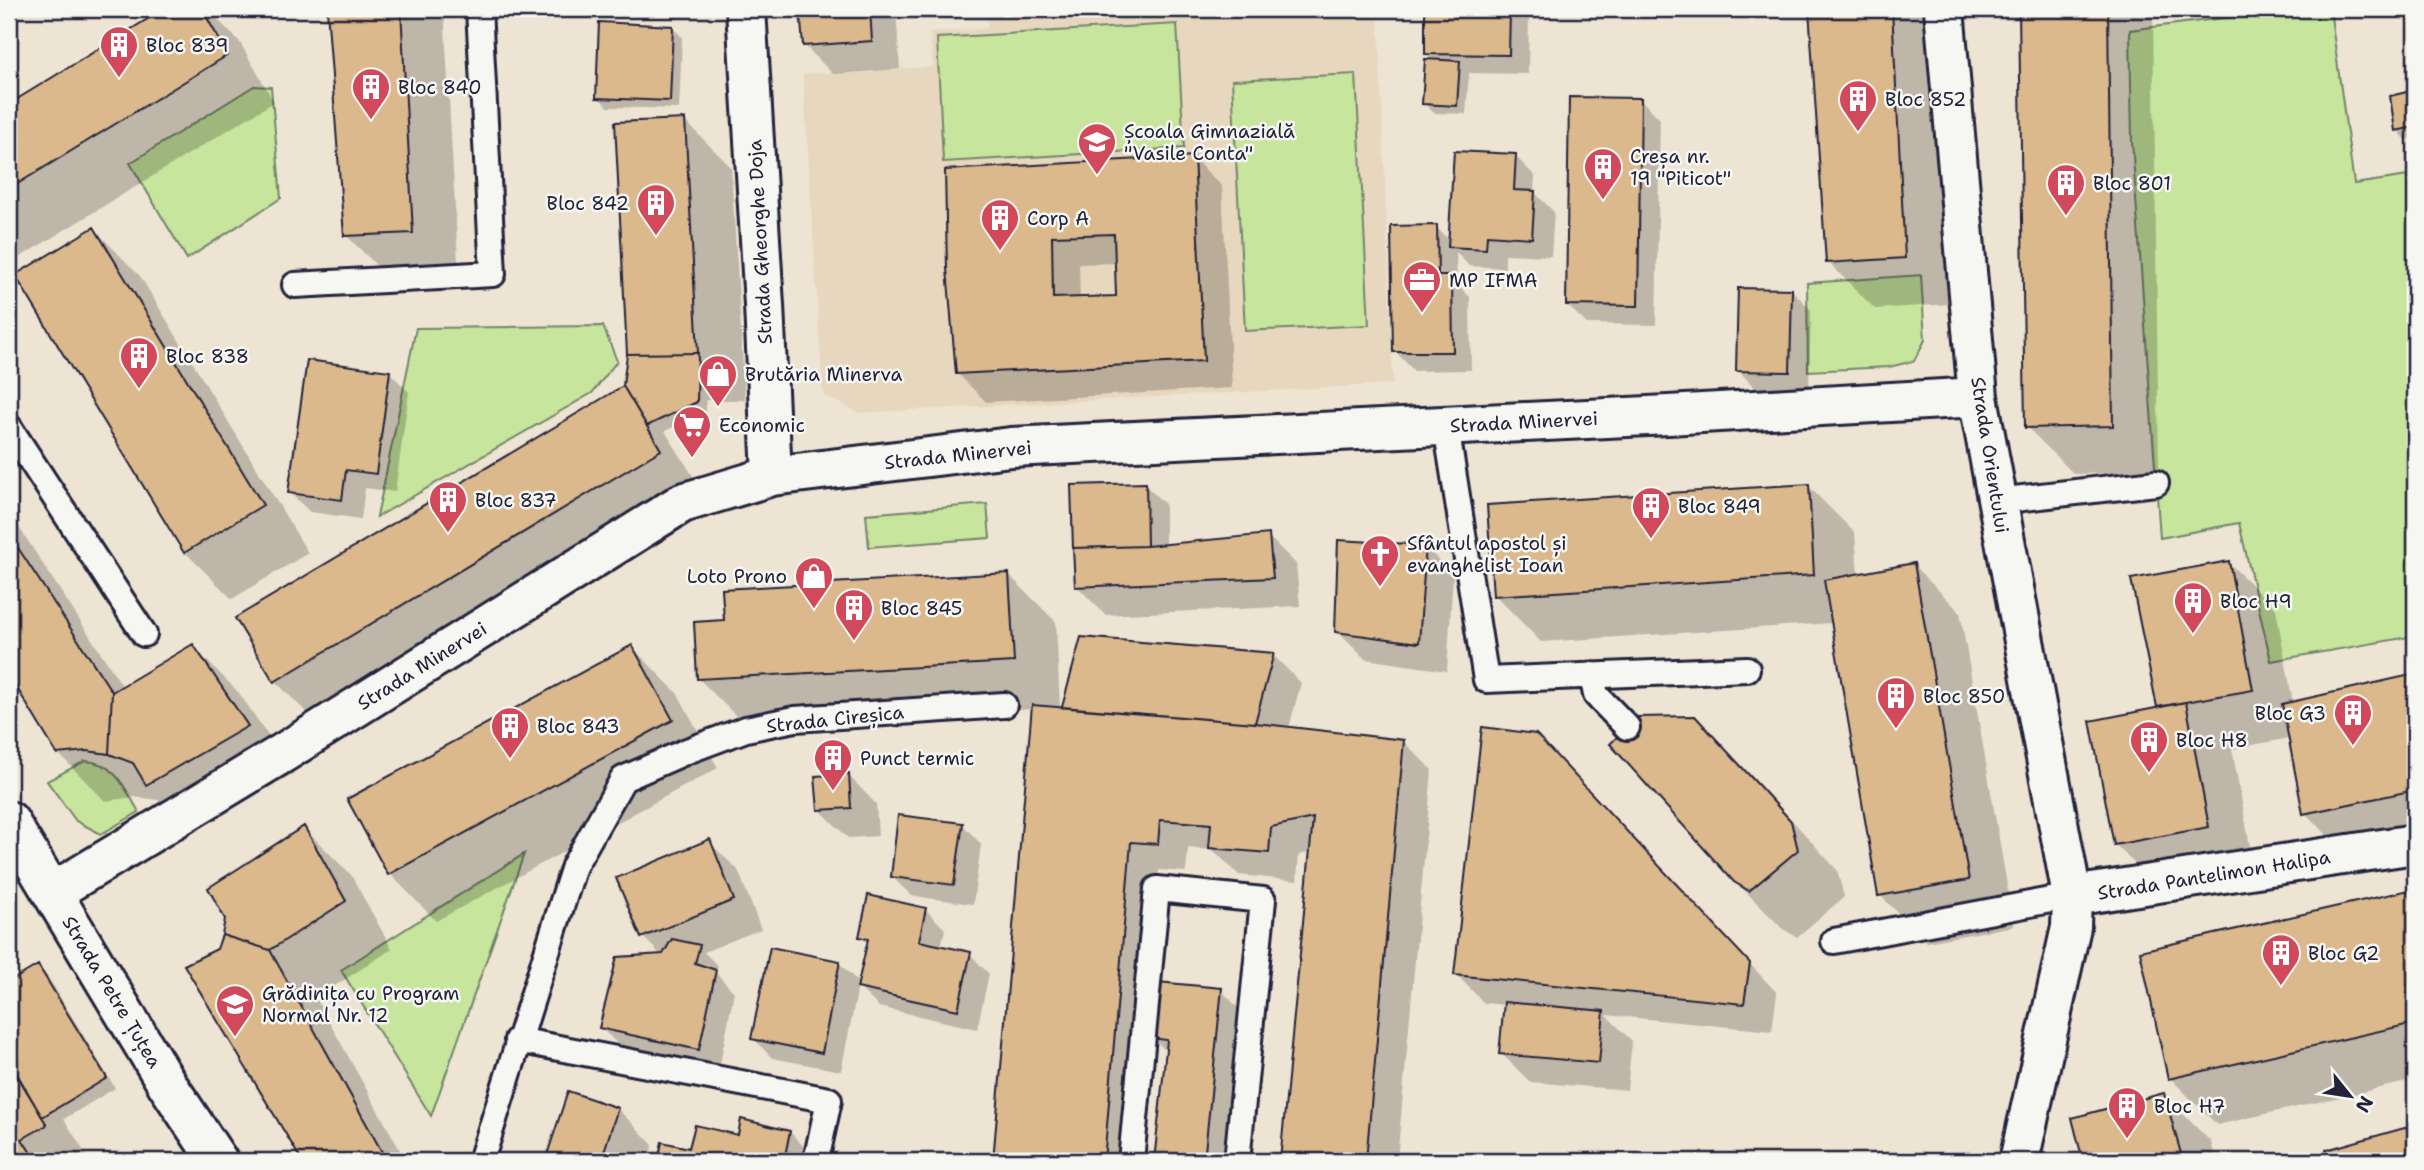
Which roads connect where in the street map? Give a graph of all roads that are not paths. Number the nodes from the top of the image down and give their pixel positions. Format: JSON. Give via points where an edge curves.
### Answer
{"nodes":[{"id":1,"x":478,"y":9,"type":"edge"},
{"id":2,"x":746,"y":9,"type":"edge"},
{"id":3,"x":1944,"y":9,"type":"edge"},
{"id":4,"x":295,"y":285,"type":"dead end"},
{"id":5,"x":1978,"y":397,"type":"junction"},
{"id":6,"x":1446,"y":426,"type":"junction"},
{"id":7,"x":9,"y":427,"type":"edge"},
{"id":8,"x":772,"y":476,"type":"junction"},
{"id":9,"x":2156,"y":483,"type":"dead end"},
{"id":10,"x":1996,"y":501,"type":"junction"},
{"id":11,"x":144,"y":634,"type":"dead end"},
{"id":12,"x":1747,"y":669,"type":"dead end"},
{"id":13,"x":1592,"y":675,"type":"junction"},
{"id":14,"x":1003,"y":705,"type":"dead end"},
{"id":15,"x":1627,"y":727,"type":"dead end"},
{"id":16,"x":9,"y":821,"type":"edge"},
{"id":17,"x":2415,"y":844,"type":"edge"},
{"id":18,"x":53,"y":892,"type":"junction"},
{"id":19,"x":2072,"y":896,"type":"junction"},
{"id":20,"x":1834,"y":941,"type":"dead end"},
{"id":21,"x":517,"y":1040,"type":"junction"},
{"id":22,"x":218,"y":1161,"type":"edge"},
{"id":23,"x":481,"y":1161,"type":"edge"},
{"id":24,"x":816,"y":1161,"type":"edge"},
{"id":25,"x":1130,"y":1161,"type":"edge"},
{"id":26,"x":1237,"y":1161,"type":"edge"},
{"id":27,"x":2020,"y":1161,"type":"edge"}],
"edges":[{"from":1,"to":4,"type":"lane","via":[[494,274]]},
{"from":2,"to":8,"type":"street","name":"Strada Gheorghe Doja"},
{"from":3,"to":5,"type":"street","name":"Strada Orientului"},
{"from":5,"to":6,"type":"street","name":"Strada Minervei"},
{"from":5,"to":10,"type":"street","name":"Strada Orientului"},
{"from":6,"to":8,"type":"street","name":"Strada Minervei","via":[[1011,447]]},
{"from":6,"to":13,"type":"lane","via":[[1486,680]]},
{"from":7,"to":11,"type":"lane"},
{"from":8,"to":18,"type":"street","name":"Strada Minervei","via":[[682,503]]},
{"from":9,"to":10,"type":"lane"},
{"from":10,"to":19,"type":"street","name":"Strada Orientului"},
{"from":12,"to":13,"type":"lane"},
{"from":13,"to":15,"type":"lane","via":[[1596,695]]},
{"from":14,"to":21,"type":"lane","name":"Strada Cireșica","via":[[795,719],[746,729],[624,779],[574,866]]},
{"from":16,"to":18,"type":"street","name":"Strada Petre Țuțea"},
{"from":17,"to":19,"type":"street","name":"Strada Pantelimon Halipa"},
{"from":18,"to":22,"type":"street","name":"Strada Petre Țuțea"},
{"from":19,"to":20,"type":"lane"},
{"from":19,"to":27,"type":"street","name":"Strada Pantelimon Halipa","via":[[2071,927]]},
{"from":21,"to":23,"type":"lane","name":"Strada Cireșica"},
{"from":21,"to":24,"type":"lane","via":[[830,1100]]},
{"from":25,"to":26,"type":"lane","via":[[1157,889],[1263,900]]}]}
